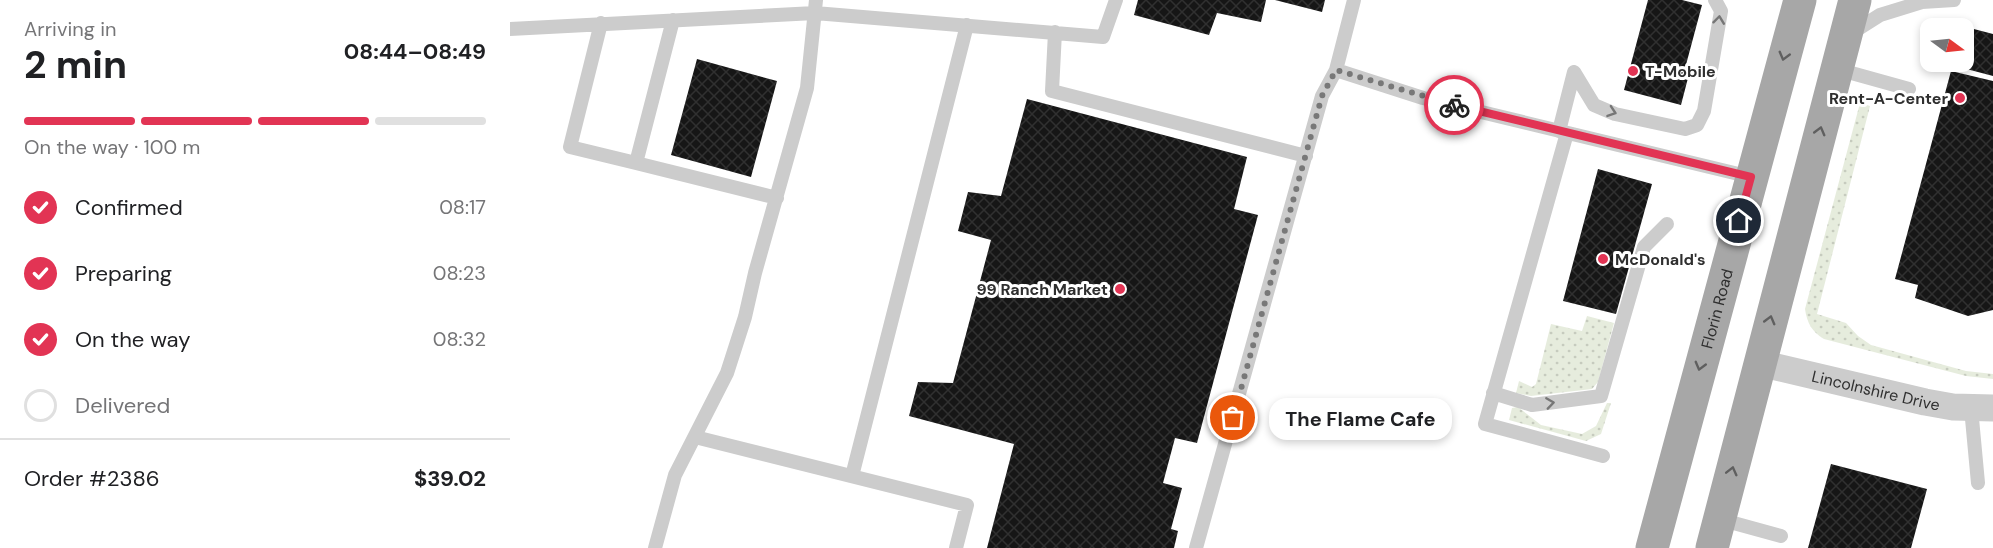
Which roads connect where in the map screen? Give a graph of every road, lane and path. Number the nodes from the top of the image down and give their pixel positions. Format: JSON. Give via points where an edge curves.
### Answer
{"nodes":[{"id":1,"x":1116,"y":0,"type":"edge"},
{"id":2,"x":1354,"y":0,"type":"edge"},
{"id":3,"x":1715,"y":0,"type":"edge"},
{"id":4,"x":1800,"y":0,"type":"edge"},
{"id":5,"x":1855,"y":0,"type":"edge"},
{"id":6,"x":1954,"y":0,"type":"edge"},
{"id":7,"x":816,"y":7,"type":"edge"},
{"id":8,"x":673,"y":20,"type":"junction"},
{"id":9,"x":601,"y":23,"type":"junction"},
{"id":10,"x":967,"y":25,"type":"junction"},
{"id":11,"x":510,"y":29,"type":"edge"},
{"id":12,"x":1055,"y":32,"type":"junction"},
{"id":13,"x":1846,"y":36,"type":"junction"},
{"id":14,"x":1837,"y":69,"type":"junction"},
{"id":15,"x":1336,"y":70,"type":"junction"},
{"id":16,"x":1910,"y":89,"type":"dead end"},
{"id":17,"x":1563,"y":132,"type":"junction"},
{"id":18,"x":1306,"y":156,"type":"junction"},
{"id":19,"x":636,"y":163,"type":"junction"},
{"id":20,"x":1751,"y":177,"type":"junction"},
{"id":21,"x":777,"y":198,"type":"junction"},
{"id":22,"x":1667,"y":224,"type":"dead end"},
{"id":23,"x":1759,"y":363,"type":"junction"},
{"id":24,"x":1493,"y":393,"type":"junction"},
{"id":25,"x":1982,"y":408,"type":"edge"},
{"id":26,"x":695,"y":437,"type":"junction"},
{"id":27,"x":1603,"y":456,"type":"dead end"},
{"id":28,"x":852,"y":476,"type":"junction"},
{"id":29,"x":1978,"y":483,"type":"dead end"},
{"id":30,"x":1715,"y":534,"type":"edge"},
{"id":31,"x":1780,"y":536,"type":"dead end"},
{"id":32,"x":655,"y":548,"type":"edge"},
{"id":33,"x":956,"y":548,"type":"edge"},
{"id":34,"x":1196,"y":548,"type":"edge"},
{"id":35,"x":1652,"y":548,"type":"edge"}],
"edges":[{"from":1,"to":12,"type":"lane","via":[[1103,37]]},
{"from":2,"to":15,"type":"lane"},
{"from":17,"to":3,"type":"lane","one_way":true,"via":[[1574,72],[1594,105],[1616,114],[1685,129],[1697,125],[1704,111],[1721,11]]},
{"from":4,"to":20,"type":"main road","name":"Florin Road","one_way":true},
{"from":5,"to":13,"type":"main road"},
{"from":6,"to":13,"type":"lane","via":[[1922,2],[1880,15]]},
{"from":7,"to":8,"type":"lane"},
{"from":7,"to":10,"type":"lane"},
{"from":7,"to":21,"type":"lane","via":[[807,88]]},
{"from":8,"to":9,"type":"lane"},
{"from":8,"to":19,"type":"lane"},
{"from":9,"to":11,"type":"lane"},
{"from":9,"to":19,"type":"lane","via":[[570,147]]},
{"from":10,"to":12,"type":"lane"},
{"from":10,"to":28,"type":"lane"},
{"from":12,"to":18,"type":"lane","via":[[1052,92]]},
{"from":13,"to":14,"type":"main road"},
{"from":14,"to":16,"type":"lane"},
{"from":23,"to":14,"type":"main road","one_way":true},
{"from":15,"to":17,"type":"lane","via":[[1423,98]]},
{"from":15,"to":18,"type":"lane","via":[[1322,96]]},
{"from":17,"to":20,"type":"lane"},
{"from":17,"to":24,"type":"lane"},
{"from":18,"to":34,"type":"lane"},
{"from":19,"to":21,"type":"lane"},
{"from":20,"to":35,"type":"main road","name":"Florin Road","one_way":true},
{"from":21,"to":26,"type":"lane","via":[[727,373]]},
{"from":24,"to":22,"type":"lane","one_way":true,"via":[[1532,405],[1601,396],[1644,248]]},
{"from":23,"to":25,"type":"street","name":"Lincolnshire Drive","via":[[1925,402]]},
{"from":30,"to":23,"type":"main road","one_way":true},
{"from":24,"to":27,"type":"lane","via":[[1485,424]]},
{"from":25,"to":29,"type":"lane"},
{"from":26,"to":28,"type":"lane"},
{"from":26,"to":32,"type":"lane","via":[[675,475]]},
{"from":28,"to":33,"type":"lane","via":[[967,505]]},
{"from":30,"to":31,"type":"lane"}]}
